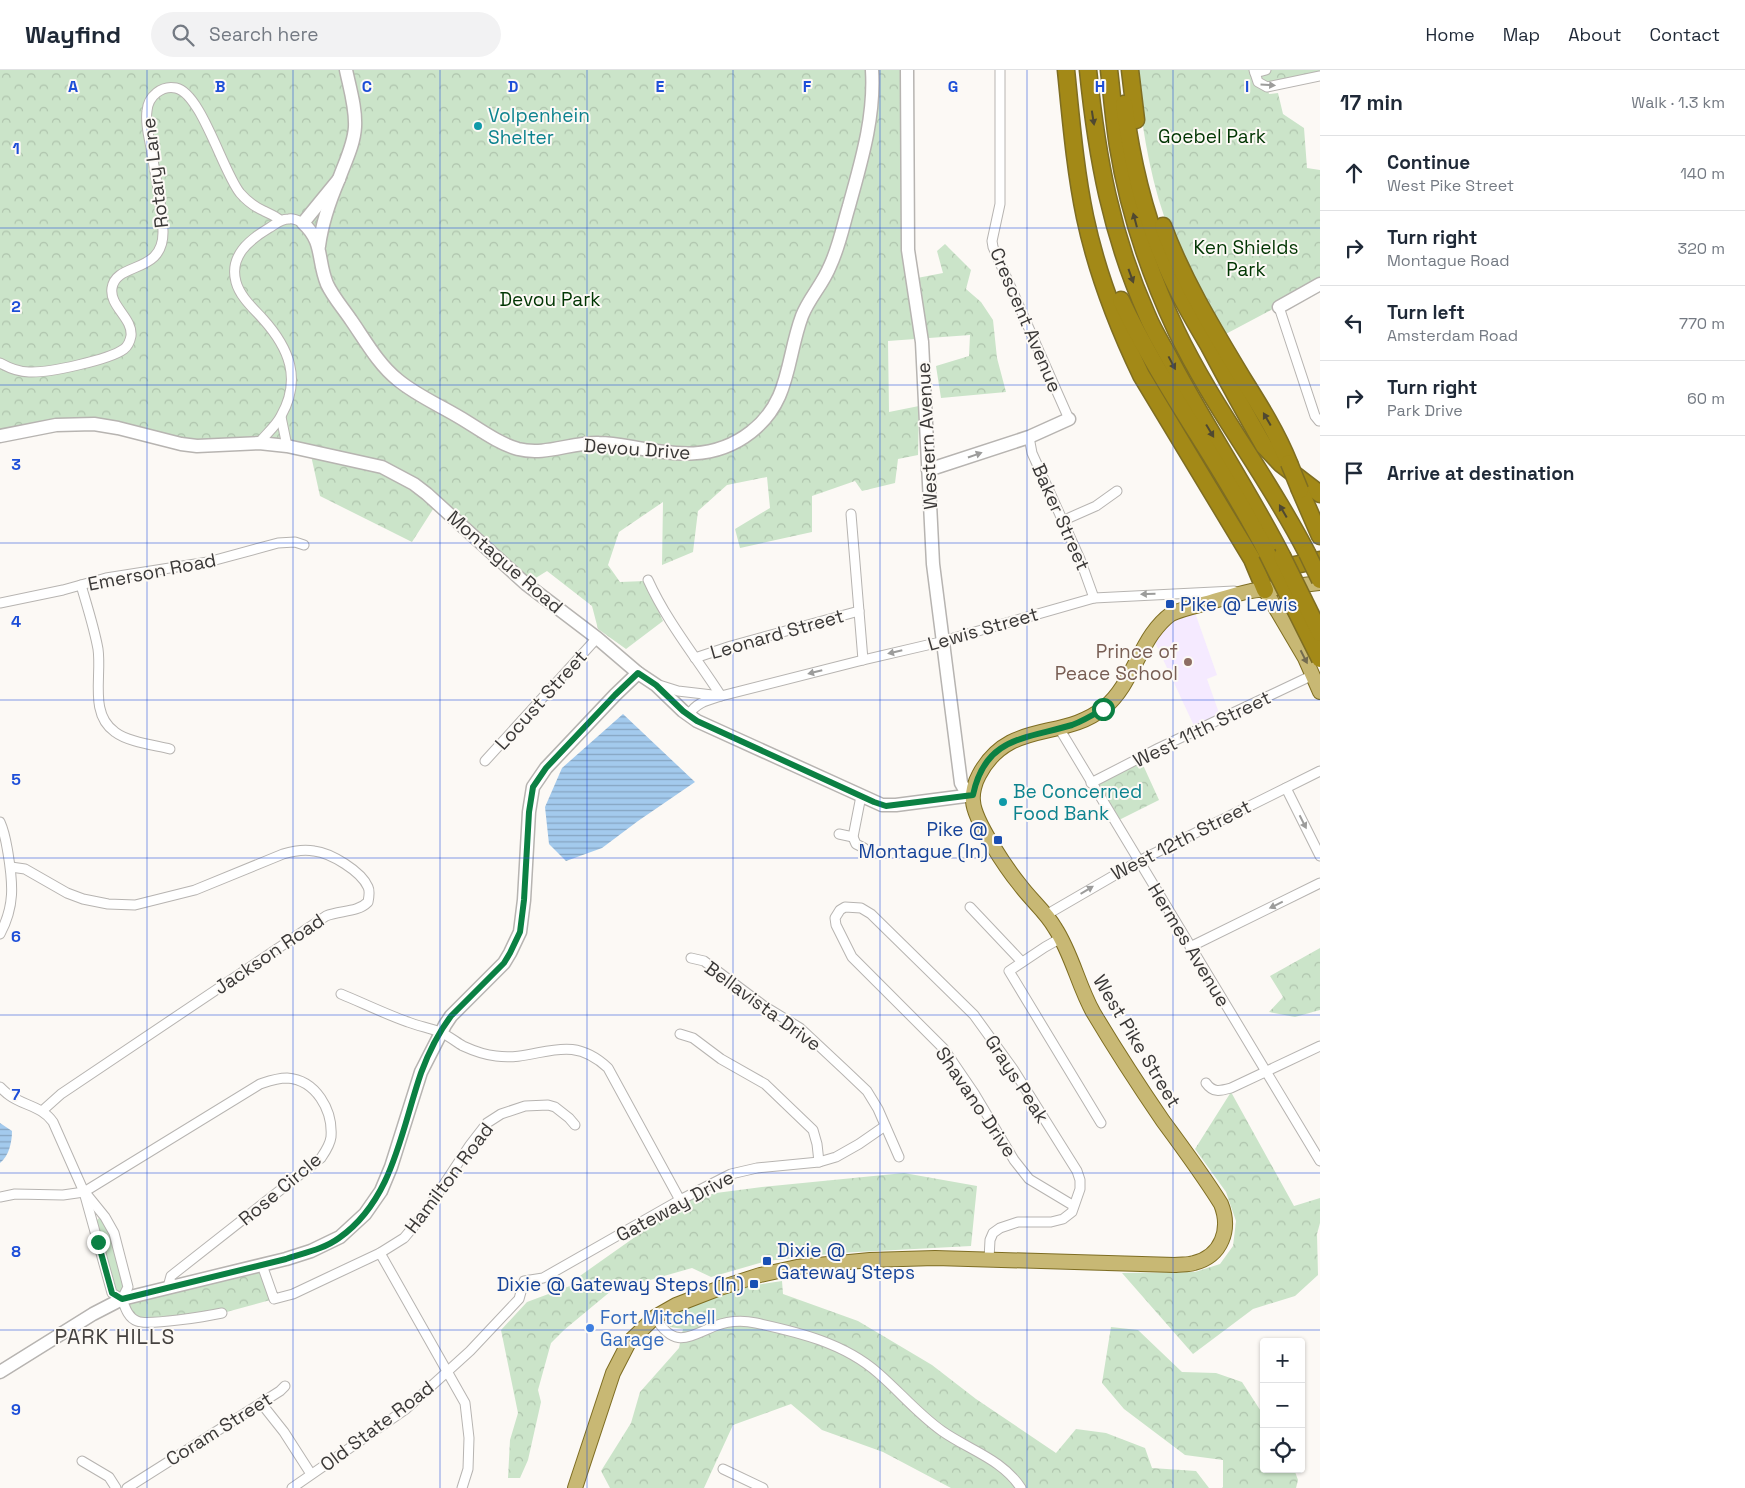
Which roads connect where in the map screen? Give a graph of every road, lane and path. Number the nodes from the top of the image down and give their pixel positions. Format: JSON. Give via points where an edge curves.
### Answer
{"nodes":[{"id":1,"x":346,"y":70,"type":"edge"},
{"id":2,"x":872,"y":70,"type":"edge"},
{"id":3,"x":907,"y":70,"type":"edge"},
{"id":4,"x":1000,"y":70,"type":"edge"},
{"id":5,"x":1066,"y":70,"type":"edge"},
{"id":6,"x":1088,"y":70,"type":"edge"},
{"id":7,"x":1109,"y":70,"type":"edge"},
{"id":8,"x":1120,"y":70,"type":"edge"},
{"id":9,"x":1130,"y":70,"type":"edge"},
{"id":10,"x":1266,"y":70,"type":"edge"},
{"id":11,"x":1254,"y":72,"type":"edge"},
{"id":12,"x":1320,"y":76,"type":"edge"},
{"id":13,"x":338,"y":179,"type":"junction"},
{"id":14,"x":280,"y":220,"type":"junction"},
{"id":15,"x":303,"y":223,"type":"junction"},
{"id":16,"x":319,"y":246,"type":"junction"},
{"id":17,"x":1320,"y":284,"type":"edge"},
{"id":18,"x":1279,"y":307,"type":"joint"},
{"id":19,"x":1199,"y":317,"type":"junction"},
{"id":20,"x":1137,"y":351,"type":"junction"},
{"id":21,"x":0,"y":364,"type":"edge"},
{"id":22,"x":1227,"y":365,"type":"junction"},
{"id":23,"x":1179,"y":392,"type":"junction"},
{"id":24,"x":281,"y":417,"type":"junction"},
{"id":25,"x":1069,"y":419,"type":"joint"},
{"id":26,"x":1319,"y":421,"type":"edge"},
{"id":27,"x":0,"y":436,"type":"edge"},
{"id":28,"x":1029,"y":437,"type":"junction"},
{"id":29,"x":259,"y":443,"type":"junction"},
{"id":30,"x":287,"y":446,"type":"junction"},
{"id":31,"x":928,"y":470,"type":"junction"},
{"id":32,"x":1117,"y":491,"type":"dead end"},
{"id":33,"x":1320,"y":494,"type":"edge"},
{"id":34,"x":851,"y":514,"type":"dead end"},
{"id":35,"x":1062,"y":521,"type":"junction"},
{"id":36,"x":1320,"y":536,"type":"edge"},
{"id":37,"x":304,"y":545,"type":"dead end"},
{"id":38,"x":1267,"y":556,"type":"junction"},
{"id":39,"x":1313,"y":557,"type":"edge"},
{"id":40,"x":648,"y":580,"type":"dead end"},
{"id":41,"x":1320,"y":581,"type":"edge"},
{"id":42,"x":81,"y":585,"type":"junction"},
{"id":43,"x":1257,"y":591,"type":"junction"},
{"id":44,"x":1094,"y":598,"type":"junction"},
{"id":45,"x":0,"y":604,"type":"edge"},
{"id":46,"x":859,"y":611,"type":"junction"},
{"id":47,"x":1320,"y":633,"type":"edge"},
{"id":48,"x":597,"y":638,"type":"junction"},
{"id":49,"x":942,"y":641,"type":"junction"},
{"id":50,"x":695,"y":658,"type":"junction"},
{"id":51,"x":1320,"y":659,"type":"edge"},
{"id":52,"x":863,"y":660,"type":"junction"},
{"id":53,"x":638,"y":673,"type":"junction"},
{"id":54,"x":1313,"y":675,"type":"junction"},
{"id":55,"x":656,"y":685,"type":"junction"},
{"id":56,"x":1320,"y":692,"type":"edge"},
{"id":57,"x":721,"y":696,"type":"junction"},
{"id":58,"x":689,"y":715,"type":"junction"},
{"id":59,"x":1059,"y":728,"type":"junction"},
{"id":60,"x":170,"y":748,"type":"dead end"},
{"id":61,"x":485,"y":761,"type":"dead end"},
{"id":62,"x":1320,"y":771,"type":"edge"},
{"id":63,"x":1091,"y":783,"type":"junction"},
{"id":64,"x":1286,"y":788,"type":"junction"},
{"id":65,"x":973,"y":795,"type":"junction"},
{"id":66,"x":861,"y":796,"type":"junction"},
{"id":67,"x":0,"y":822,"type":"edge"},
{"id":68,"x":839,"y":834,"type":"dead end"},
{"id":69,"x":853,"y":837,"type":"junction"},
{"id":70,"x":864,"y":848,"type":"dead end"},
{"id":71,"x":1320,"y":856,"type":"edge"},
{"id":72,"x":1138,"y":861,"type":"junction"},
{"id":73,"x":11,"y":867,"type":"junction"},
{"id":74,"x":1320,"y":883,"type":"edge"},
{"id":75,"x":970,"y":907,"type":"dead end"},
{"id":76,"x":1046,"y":915,"type":"junction"},
{"id":77,"x":835,"y":918,"type":"joint"},
{"id":78,"x":0,"y":934,"type":"edge"},
{"id":79,"x":1061,"y":938,"type":"junction"},
{"id":80,"x":1190,"y":947,"type":"junction"},
{"id":81,"x":691,"y":958,"type":"dead end"},
{"id":82,"x":1022,"y":962,"type":"junction"},
{"id":83,"x":341,"y":994,"type":"dead end"},
{"id":84,"x":441,"y":1033,"type":"junction"},
{"id":85,"x":680,"y":1034,"type":"dead end"},
{"id":86,"x":1320,"y":1046,"type":"edge"},
{"id":87,"x":1266,"y":1071,"type":"junction"},
{"id":88,"x":1206,"y":1083,"type":"dead end"},
{"id":89,"x":0,"y":1087,"type":"edge"},
{"id":90,"x":42,"y":1111,"type":"junction"},
{"id":91,"x":1101,"y":1123,"type":"dead end"},
{"id":92,"x":575,"y":1126,"type":"dead end"},
{"id":93,"x":885,"y":1126,"type":"junction"},
{"id":94,"x":899,"y":1157,"type":"dead end"},
{"id":95,"x":1320,"y":1161,"type":"edge"},
{"id":96,"x":819,"y":1162,"type":"junction"},
{"id":97,"x":84,"y":1192,"type":"junction"},
{"id":98,"x":0,"y":1195,"type":"edge"},
{"id":99,"x":680,"y":1200,"type":"junction"},
{"id":100,"x":1074,"y":1206,"type":"junction"},
{"id":101,"x":380,"y":1253,"type":"junction"},
{"id":102,"x":989,"y":1259,"type":"junction"},
{"id":103,"x":262,"y":1265,"type":"junction"},
{"id":104,"x":524,"y":1281,"type":"joint"},
{"id":105,"x":168,"y":1287,"type":"junction"},
{"id":106,"x":122,"y":1299,"type":"junction"},
{"id":107,"x":222,"y":1313,"type":"dead end"},
{"id":108,"x":655,"y":1317,"type":"junction"},
{"id":109,"x":0,"y":1372,"type":"edge"},
{"id":110,"x":447,"y":1373,"type":"junction"},
{"id":111,"x":285,"y":1386,"type":"dead end"},
{"id":112,"x":261,"y":1403,"type":"junction"},
{"id":113,"x":82,"y":1461,"type":"dead end"},
{"id":114,"x":723,"y":1469,"type":"dead end"},
{"id":115,"x":311,"y":1474,"type":"junction"},
{"id":116,"x":116,"y":1488,"type":"edge"},
{"id":117,"x":127,"y":1488,"type":"edge"},
{"id":118,"x":292,"y":1488,"type":"edge"},
{"id":119,"x":462,"y":1488,"type":"edge"},
{"id":120,"x":575,"y":1488,"type":"edge"},
{"id":121,"x":763,"y":1488,"type":"edge"},
{"id":122,"x":1021,"y":1488,"type":"edge"}],
"edges":[{"from":1,"to":13,"type":"street","name":"Devou Drive","via":[[355,109],[355,126],[346,163]]},
{"from":2,"to":16,"type":"street","name":"Devou Drive","via":[[867,139],[837,249],[803,315],[782,394],[753,431],[724,447],[693,454],[668,454],[600,442],[549,451],[518,449],[502,443],[407,387],[386,369],[332,292],[323,272]]},
{"from":3,"to":31,"type":"street","name":"Western Avenue","via":[[908,250],[922,342]]},
{"from":4,"to":25,"type":"street","name":"Crescent Avenue","via":[[1000,204],[993,247]]},
{"from":5,"to":20,"type":"highway","via":[[1078,174]]},
{"from":6,"to":23,"type":"highway","one_way":true,"via":[[1110,210],[1138,294]]},
{"from":39,"to":7,"type":"highway","one_way":true,"via":[[1202,379],[1177,331],[1149,264],[1127,189]]},
{"from":8,"to":19,"type":"highway","via":[[1129,141],[1147,216],[1162,256]]},
{"from":9,"to":19,"type":"highway","via":[[1146,172],[1160,218]]},
{"from":10,"to":11,"type":"street"},
{"from":11,"to":12,"type":"street","one_way":true,"via":[[1258,82],[1267,87]]},
{"from":13,"to":15,"type":"street","name":"Devou Drive"},
{"from":13,"to":16,"type":"street","name":"Devou Drive","via":[[321,229]]},
{"from":14,"to":15,"type":"street","via":[[291,218]]},
{"from":14,"to":21,"type":"street","name":"Rotary Lane","via":[[239,192],[197,108],[186,93],[174,88],[159,91],[148,103],[147,123],[163,230],[160,250],[153,258],[119,276],[112,288],[112,296],[131,331],[129,344],[110,356],[43,371],[28,372]]},
{"from":14,"to":24,"type":"street","via":[[244,246],[235,269],[238,287],[283,344],[290,362],[290,394]]},
{"from":15,"to":16,"type":"street","name":"Devou Drive","via":[[315,235]]},
{"from":17,"to":18,"type":"street"},
{"from":18,"to":26,"type":"street"},
{"from":19,"to":22,"type":"highway"},
{"from":20,"to":23,"type":"highway"},
{"from":20,"to":38,"type":"highway","via":[[1141,375],[1158,404]]},
{"from":22,"to":33,"type":"highway","via":[[1264,446],[1281,464]]},
{"from":36,"to":22,"type":"highway","one_way":true,"bridge":true,"via":[[1269,421]]},
{"from":23,"to":38,"type":"highway","one_way":true},
{"from":24,"to":29,"type":"street"},
{"from":24,"to":30,"type":"street"},
{"from":25,"to":28,"type":"street"},
{"from":27,"to":29,"type":"street","name":"Montague Road","via":[[56,425],[94,424],[189,445]]},
{"from":31,"to":28,"type":"street","one_way":true},
{"from":28,"to":35,"type":"street","name":"Baker Street","via":[[1032,453]]},
{"from":29,"to":30,"type":"street","name":"Montague Road"},
{"from":30,"to":48,"type":"street","name":"Montague Road","via":[[382,467],[414,484],[526,584]]},
{"from":31,"to":49,"type":"street","name":"Western Avenue","via":[[933,564]]},
{"from":32,"to":35,"type":"street","via":[[1096,506]]},
{"from":34,"to":46,"type":"street"},
{"from":35,"to":44,"type":"street","name":"Baker Street"},
{"from":37,"to":42,"type":"street","name":"Emerson Road","via":[[278,543],[208,562]]},
{"from":38,"to":39,"type":"highway","via":[[1260,568],[1268,571]]},
{"from":38,"to":43,"type":"highway"},
{"from":38,"to":47,"type":"highway","bridge":true},
{"from":38,"to":51,"type":"highway","bridge":true},
{"from":39,"to":41,"type":"highway","bridge":true},
{"from":40,"to":50,"type":"street","via":[[680,638]]},
{"from":41,"to":43,"type":"main road"},
{"from":42,"to":45,"type":"street","name":"Emerson Road"},
{"from":42,"to":60,"type":"street","via":[[98,651],[98,700],[105,722],[122,737]]},
{"from":43,"to":44,"type":"street","name":"Lewis Street","one_way":true},
{"from":43,"to":54,"type":"main road","one_way":true,"via":[[1295,640]]},
{"from":43,"to":59,"type":"main road","via":[[1172,614],[1151,636],[1111,702],[1086,719]]},
{"from":44,"to":49,"type":"street","name":"Lewis Street"},
{"from":46,"to":50,"type":"street","name":"Leonard Street"},
{"from":46,"to":52,"type":"street"},
{"from":48,"to":53,"type":"street","name":"Montague Road"},
{"from":48,"to":61,"type":"street","name":"Locust Street"},
{"from":49,"to":52,"type":"street","name":"Lewis Street","one_way":true},
{"from":49,"to":65,"type":"street","name":"Western Avenue","via":[[961,783]]},
{"from":50,"to":57,"type":"street"},
{"from":52,"to":57,"type":"street","name":"Lewis Street","one_way":true},
{"from":53,"to":55,"type":"street","name":"Montague Road"},
{"from":53,"to":84,"type":"street","via":[[536,781],[530,800],[520,932],[504,963],[451,1016]]},
{"from":54,"to":56,"type":"main road"},
{"from":54,"to":63,"type":"street","name":"West 11th Street"},
{"from":55,"to":57,"type":"street","name":"Lewis Street"},
{"from":55,"to":58,"type":"street","name":"Montague Road"},
{"from":57,"to":58,"type":"street","name":"Lewis Street","via":[[692,708]]},
{"from":58,"to":66,"type":"street","name":"Montague Road","via":[[711,729]]},
{"from":59,"to":63,"type":"street","name":"Hermes Avenue"},
{"from":59,"to":65,"type":"main road","via":[[1013,740],[996,752],[977,778]]},
{"from":62,"to":64,"type":"street","name":"West 12th Street"},
{"from":63,"to":72,"type":"street","name":"Hermes Avenue"},
{"from":64,"to":71,"type":"street","one_way":true},
{"from":64,"to":72,"type":"street","name":"West 12th Street"},
{"from":65,"to":66,"type":"street","name":"Montague Road","via":[[886,806]]},
{"from":65,"to":76,"type":"main road","name":"West Pike Street","via":[[975,811],[984,830],[1011,874]]},
{"from":66,"to":69,"type":"street"},
{"from":67,"to":73,"type":"street"},
{"from":68,"to":69,"type":"street"},
{"from":69,"to":70,"type":"street","via":[[856,844]]},
{"from":76,"to":72,"type":"street","name":"West 12th Street","one_way":true},
{"from":72,"to":80,"type":"street","name":"Hermes Avenue"},
{"from":73,"to":78,"type":"street","via":[[10,911]]},
{"from":73,"to":90,"type":"street","name":"Jackson Road","via":[[26,869],[83,899],[135,905],[195,890],[292,851],[314,851],[338,859],[369,890],[368,902],[364,906],[326,916],[61,1094]]},
{"from":74,"to":80,"type":"street","one_way":true},
{"from":75,"to":82,"type":"street"},
{"from":76,"to":79,"type":"main road","name":"West Pike Street"},
{"from":77,"to":100,"type":"street","name":"Shavano Drive","via":[[852,957],[944,1049],[1029,1179]]},
{"from":77,"to":100,"type":"street","name":"Grays Peak","via":[[846,907],[861,908],[871,914],[974,1014],[1077,1171],[1080,1190]]},
{"from":79,"to":82,"type":"street"},
{"from":79,"to":102,"type":"main road","name":"West Pike Street","via":[[1094,1014],[1221,1204],[1226,1232],[1211,1256],[1192,1264]]},
{"from":80,"to":87,"type":"street","name":"Hermes Avenue"},
{"from":81,"to":93,"type":"street","name":"Bellavista Drive","via":[[704,961],[764,1006],[800,1028],[867,1091]]},
{"from":82,"to":91,"type":"street","via":[[1009,972]]},
{"from":83,"to":84,"type":"street"},
{"from":84,"to":99,"type":"street","via":[[464,1046],[495,1056],[510,1058],[570,1048],[598,1059],[612,1074]]},
{"from":84,"to":103,"type":"street","via":[[422,1072],[392,1167],[365,1214],[340,1238],[311,1251]]},
{"from":85,"to":96,"type":"street","via":[[693,1038],[721,1059],[765,1084],[813,1130]]},
{"from":86,"to":87,"type":"street"},
{"from":87,"to":88,"type":"street","via":[[1220,1091],[1209,1088]]},
{"from":87,"to":95,"type":"street","name":"Hermes Avenue"},
{"from":89,"to":90,"type":"street","via":[[10,1096]]},
{"from":90,"to":97,"type":"street","via":[[53,1122]]},
{"from":92,"to":101,"type":"street","name":"Hamilton Road","via":[[555,1107],[548,1106],[525,1106],[494,1118],[470,1145],[416,1226]]},
{"from":93,"to":94,"type":"street","name":"Bellavista Drive"},
{"from":93,"to":96,"type":"street","name":"Gateway Drive","via":[[849,1150]]},
{"from":96,"to":99,"type":"street","name":"Gateway Drive","via":[[739,1171]]},
{"from":97,"to":98,"type":"street"},
{"from":97,"to":105,"type":"street","name":"Rose Circle","via":[[260,1084],[275,1079],[294,1079],[317,1093],[326,1105],[331,1128],[331,1138],[321,1158],[171,1276]]},
{"from":97,"to":106,"type":"street","via":[[112,1293]]},
{"from":97,"to":106,"type":"street","via":[[114,1233],[128,1287]]},
{"from":99,"to":104,"type":"street","name":"Gateway Drive","via":[[543,1278]]},
{"from":100,"to":102,"type":"street","via":[[1063,1219],[1018,1222],[1000,1228],[990,1240]]},
{"from":101,"to":103,"type":"street","name":"Hamilton Road","via":[[293,1294],[274,1299]]},
{"from":101,"to":110,"type":"street"},
{"from":102,"to":108,"type":"main road","name":"West Pike Street","via":[[935,1258],[797,1267],[748,1278],[676,1305]]},
{"from":103,"to":105,"type":"street"},
{"from":104,"to":110,"type":"street","name":"Old State Road","via":[[519,1299]]},
{"from":105,"to":106,"type":"street"},
{"from":106,"to":107,"type":"street","via":[[130,1316],[142,1323]]},
{"from":106,"to":109,"type":"street"},
{"from":108,"to":120,"type":"main road","name":"West Pike Street","via":[[634,1336],[620,1358]]},
{"from":108,"to":122,"type":"street","via":[[660,1326],[677,1337],[689,1338],[731,1322],[749,1321],[812,1337],[850,1354],[877,1372],[944,1432],[1002,1467]]},
{"from":110,"to":115,"type":"street","name":"Old State Road","via":[[406,1409]]},
{"from":110,"to":119,"type":"street","via":[[462,1395],[467,1410],[468,1469]]},
{"from":111,"to":112,"type":"street","name":"Coram Street"},
{"from":112,"to":115,"type":"street"},
{"from":112,"to":117,"type":"street","name":"Coram Street"},
{"from":113,"to":116,"type":"street","via":[[109,1477]]},
{"from":114,"to":121,"type":"street"},
{"from":115,"to":118,"type":"street","name":"Old State Road"}]}
